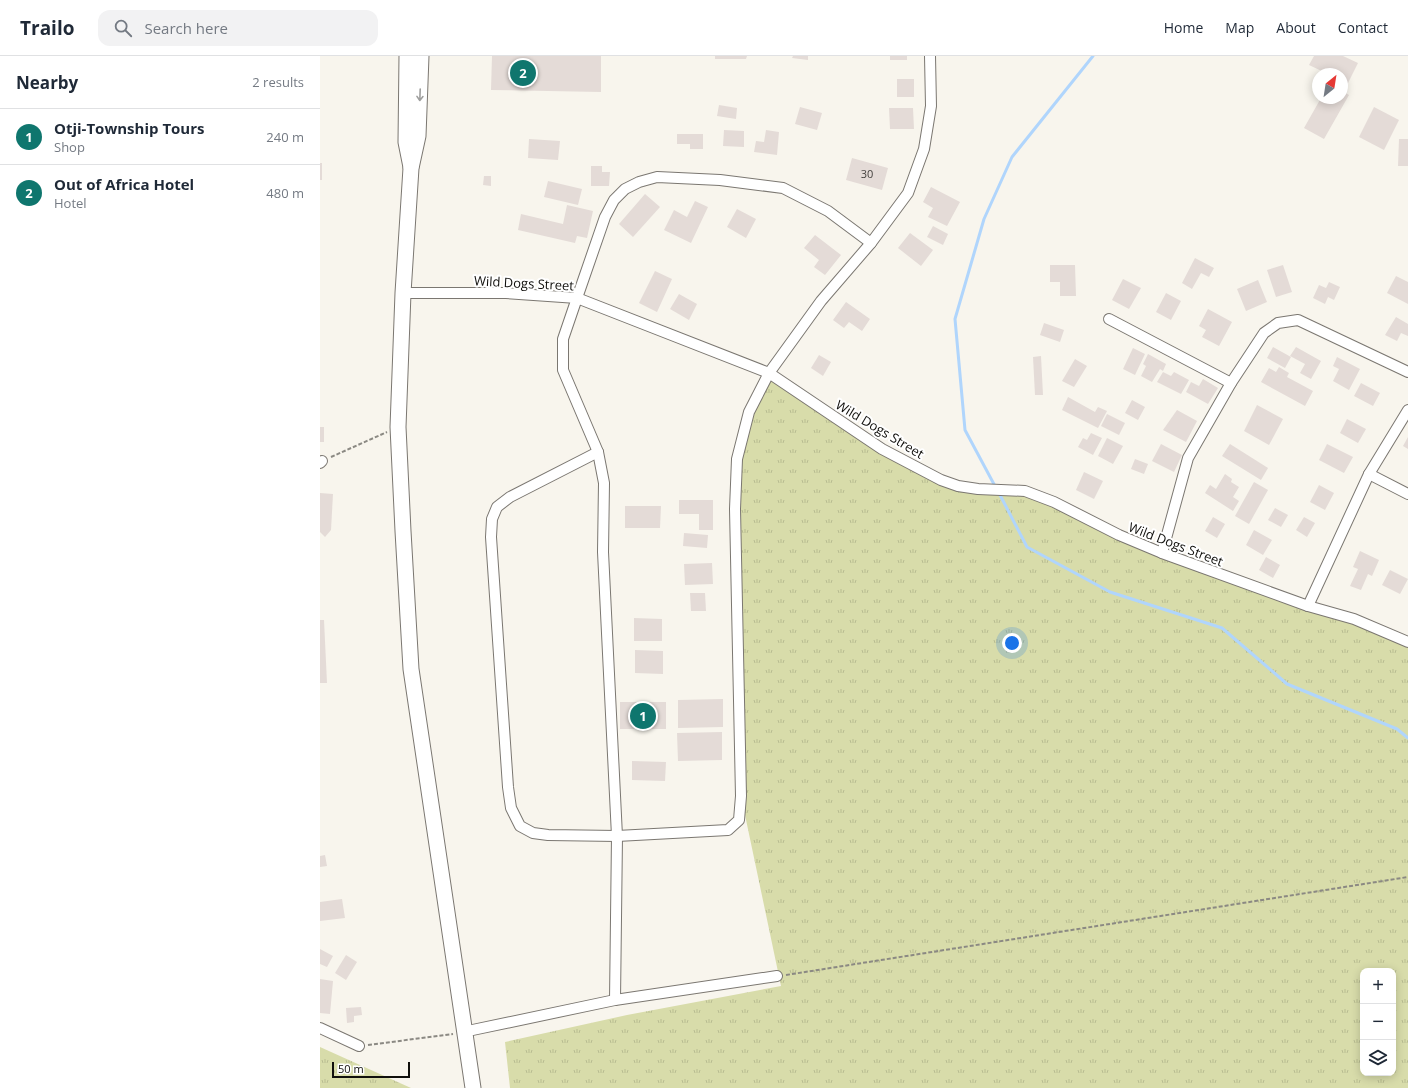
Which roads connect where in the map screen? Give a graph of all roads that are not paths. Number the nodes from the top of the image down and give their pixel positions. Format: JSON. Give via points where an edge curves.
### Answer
{"nodes":[{"id":1,"x":407,"y":56,"type":"edge"},
{"id":2,"x":421,"y":56,"type":"edge"},
{"id":3,"x":930,"y":56,"type":"edge"},
{"id":4,"x":411,"y":168,"type":"junction"},
{"id":5,"x":871,"y":243,"type":"junction"},
{"id":6,"x":403,"y":292,"type":"junction"},
{"id":7,"x":577,"y":298,"type":"junction"},
{"id":8,"x":1109,"y":319,"type":"dead end"},
{"id":9,"x":1408,"y":372,"type":"edge"},
{"id":10,"x":769,"y":373,"type":"junction"},
{"id":11,"x":1231,"y":383,"type":"junction"},
{"id":12,"x":1408,"y":410,"type":"edge"},
{"id":13,"x":598,"y":452,"type":"junction"},
{"id":14,"x":1369,"y":474,"type":"junction"},
{"id":15,"x":1408,"y":494,"type":"edge"},
{"id":16,"x":1162,"y":553,"type":"junction"},
{"id":17,"x":1308,"y":606,"type":"junction"},
{"id":18,"x":1408,"y":642,"type":"edge"},
{"id":19,"x":618,"y":836,"type":"junction"},
{"id":20,"x":777,"y":976,"type":"road end"},
{"id":21,"x":615,"y":1000,"type":"junction"},
{"id":22,"x":320,"y":1028,"type":"edge"},
{"id":23,"x":464,"y":1032,"type":"junction"},
{"id":24,"x":359,"y":1046,"type":"road end"},
{"id":25,"x":473,"y":1088,"type":"edge"}],
"edges":[{"from":1,"to":4,"type":"highway","via":[[406,142]]},
{"from":2,"to":4,"type":"highway","one_way":true,"via":[[418,136]]},
{"from":3,"to":5,"type":"street","via":[[931,106],[924,149],[908,193]]},
{"from":4,"to":6,"type":"highway"},
{"from":5,"to":7,"type":"street","via":[[828,211],[783,188],[720,180],[657,177],[625,189],[614,200],[605,217]]},
{"from":5,"to":10,"type":"street","via":[[821,301]]},
{"from":6,"to":7,"type":"street","name":"Wild Dogs Street","via":[[506,293]]},
{"from":6,"to":23,"type":"highway","via":[[398,427],[411,669]]},
{"from":7,"to":10,"type":"street","name":"Wild Dogs Street"},
{"from":7,"to":13,"type":"street","via":[[563,339],[563,370]]},
{"from":8,"to":11,"type":"street"},
{"from":9,"to":11,"type":"street","via":[[1298,320],[1278,323],[1264,334]]},
{"from":10,"to":16,"type":"street","name":"Wild Dogs Street","via":[[882,449],[941,480],[978,489],[1025,491]]},
{"from":10,"to":19,"type":"street","via":[[749,412],[737,459],[735,509],[741,796],[739,820],[728,830]]},
{"from":11,"to":16,"type":"street","via":[[1188,458]]},
{"from":12,"to":14,"type":"street"},
{"from":13,"to":19,"type":"street","via":[[604,483],[602,552]]},
{"from":13,"to":19,"type":"street","via":[[510,497],[497,507],[492,519],[491,537],[511,808],[520,826],[533,833]]},
{"from":14,"to":15,"type":"street"},
{"from":14,"to":17,"type":"street"},
{"from":16,"to":17,"type":"street","name":"Wild Dogs Street"},
{"from":17,"to":18,"type":"street","name":"Wild Dogs Street","via":[[1354,619]]},
{"from":19,"to":21,"type":"street"},
{"from":20,"to":21,"type":"street"},
{"from":21,"to":23,"type":"street"},
{"from":22,"to":24,"type":"street"},
{"from":23,"to":25,"type":"highway"}]}
